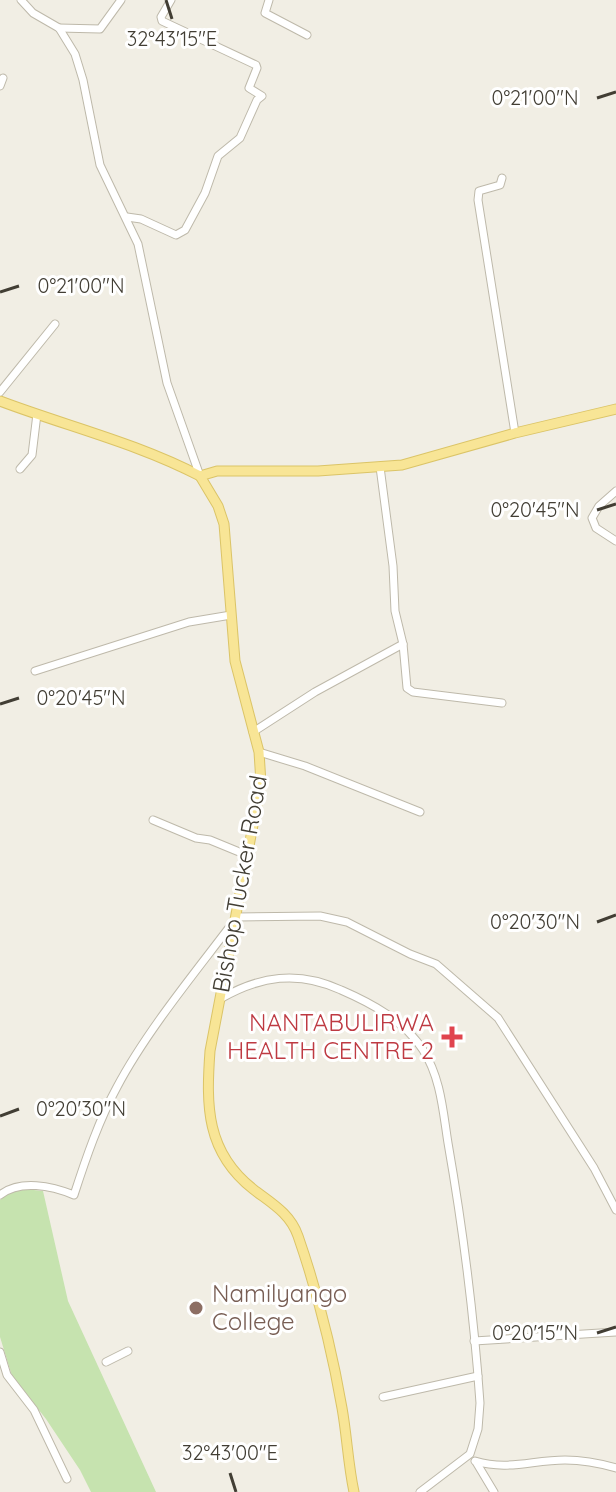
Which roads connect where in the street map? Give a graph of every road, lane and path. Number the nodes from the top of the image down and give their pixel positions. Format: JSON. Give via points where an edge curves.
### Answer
{"nodes":[{"id":1,"x":21,"y":0,"type":"edge"},
{"id":2,"x":121,"y":0,"type":"edge"},
{"id":3,"x":170,"y":0,"type":"edge"},
{"id":4,"x":269,"y":0,"type":"edge"},
{"id":5,"x":59,"y":28,"type":"junction"},
{"id":6,"x":307,"y":35,"type":"dead end"},
{"id":7,"x":502,"y":178,"type":"dead end"},
{"id":8,"x":127,"y":217,"type":"junction"},
{"id":9,"x":55,"y":324,"type":"dead end"},
{"id":10,"x":0,"y":392,"type":"edge"},
{"id":11,"x":0,"y":401,"type":"edge"},
{"id":12,"x":616,"y":409,"type":"edge"},
{"id":13,"x":37,"y":414,"type":"junction"},
{"id":14,"x":515,"y":433,"type":"junction"},
{"id":15,"x":380,"y":467,"type":"junction"},
{"id":16,"x":20,"y":469,"type":"dead end"},
{"id":17,"x":200,"y":476,"type":"junction"},
{"id":18,"x":616,"y":491,"type":"edge"},
{"id":19,"x":616,"y":541,"type":"edge"},
{"id":20,"x":231,"y":615,"type":"junction"},
{"id":21,"x":403,"y":644,"type":"junction"},
{"id":22,"x":35,"y":671,"type":"dead end"},
{"id":23,"x":502,"y":703,"type":"dead end"},
{"id":24,"x":253,"y":732,"type":"junction"},
{"id":25,"x":259,"y":752,"type":"junction"},
{"id":26,"x":420,"y":812,"type":"dead end"},
{"id":27,"x":153,"y":820,"type":"dead end"},
{"id":28,"x":249,"y":856,"type":"junction"},
{"id":29,"x":237,"y":917,"type":"junction"},
{"id":30,"x":220,"y":999,"type":"junction"},
{"id":31,"x":0,"y":1195,"type":"edge"},
{"id":32,"x":616,"y":1210,"type":"edge"},
{"id":33,"x":616,"y":1332,"type":"edge"},
{"id":34,"x":474,"y":1341,"type":"junction"},
{"id":35,"x":128,"y":1351,"type":"dead end"},
{"id":36,"x":0,"y":1352,"type":"edge"},
{"id":37,"x":106,"y":1362,"type":"dead end"},
{"id":38,"x":478,"y":1376,"type":"junction"},
{"id":39,"x":383,"y":1397,"type":"dead end"},
{"id":40,"x":472,"y":1458,"type":"junction"},
{"id":41,"x":616,"y":1468,"type":"edge"},
{"id":42,"x":67,"y":1479,"type":"dead end"},
{"id":43,"x":354,"y":1492,"type":"edge"},
{"id":44,"x":420,"y":1492,"type":"edge"},
{"id":45,"x":494,"y":1492,"type":"edge"}],
"edges":[{"from":1,"to":5,"type":"street"},
{"from":2,"to":5,"type":"street","via":[[100,29]]},
{"from":3,"to":8,"type":"street","via":[[162,21],[256,65],[249,88],[262,96],[240,138],[218,156],[205,193],[181,234]]},
{"from":4,"to":6,"type":"street","via":[[265,13]]},
{"from":5,"to":8,"type":"street","via":[[83,80],[100,165]]},
{"from":7,"to":14,"type":"street","via":[[502,184],[482,189],[477,197]]},
{"from":8,"to":17,"type":"street","via":[[142,260],[167,383]]},
{"from":9,"to":10,"type":"street"},
{"from":11,"to":13,"type":"main road"},
{"from":12,"to":14,"type":"main road"},
{"from":13,"to":16,"type":"street","via":[[32,455]]},
{"from":13,"to":17,"type":"main road"},
{"from":14,"to":15,"type":"main road"},
{"from":15,"to":17,"type":"main road","via":[[217,471]]},
{"from":15,"to":21,"type":"street"},
{"from":17,"to":20,"type":"main road","name":"Bishop Tucker Road","via":[[224,524]]},
{"from":18,"to":19,"type":"street","via":[[592,518],[596,528]]},
{"from":20,"to":22,"type":"street","via":[[189,622]]},
{"from":20,"to":24,"type":"main road","name":"Bishop Tucker Road","via":[[239,681]]},
{"from":21,"to":23,"type":"street","via":[[409,691]]},
{"from":21,"to":24,"type":"street"},
{"from":24,"to":25,"type":"main road","name":"Bishop Tucker Road"},
{"from":25,"to":26,"type":"street"},
{"from":25,"to":28,"type":"main road","name":"Bishop Tucker Road","via":[[261,783]]},
{"from":27,"to":28,"type":"street"},
{"from":28,"to":29,"type":"main road","name":"Bishop Tucker Road"},
{"from":29,"to":30,"type":"main road","name":"Bishop Tucker Road"},
{"from":29,"to":31,"type":"street","via":[[116,1087],[74,1195],[22,1185]]},
{"from":29,"to":32,"type":"street","via":[[320,916],[347,922],[436,964],[498,1018]]},
{"from":30,"to":34,"type":"street","via":[[249,986],[298,976],[369,1002],[424,1051],[442,1101]]},
{"from":30,"to":43,"type":"main road","name":"Bishop Tucker Road","via":[[207,1092],[214,1136],[234,1172],[287,1215],[297,1233],[342,1404]]},
{"from":33,"to":34,"type":"street"},
{"from":34,"to":38,"type":"street"},
{"from":35,"to":37,"type":"street"},
{"from":36,"to":42,"type":"street","via":[[7,1375],[34,1410]]},
{"from":38,"to":39,"type":"street"},
{"from":38,"to":40,"type":"street"},
{"from":40,"to":41,"type":"street","via":[[496,1467],[564,1460]]},
{"from":40,"to":44,"type":"street"},
{"from":40,"to":45,"type":"street"}]}
